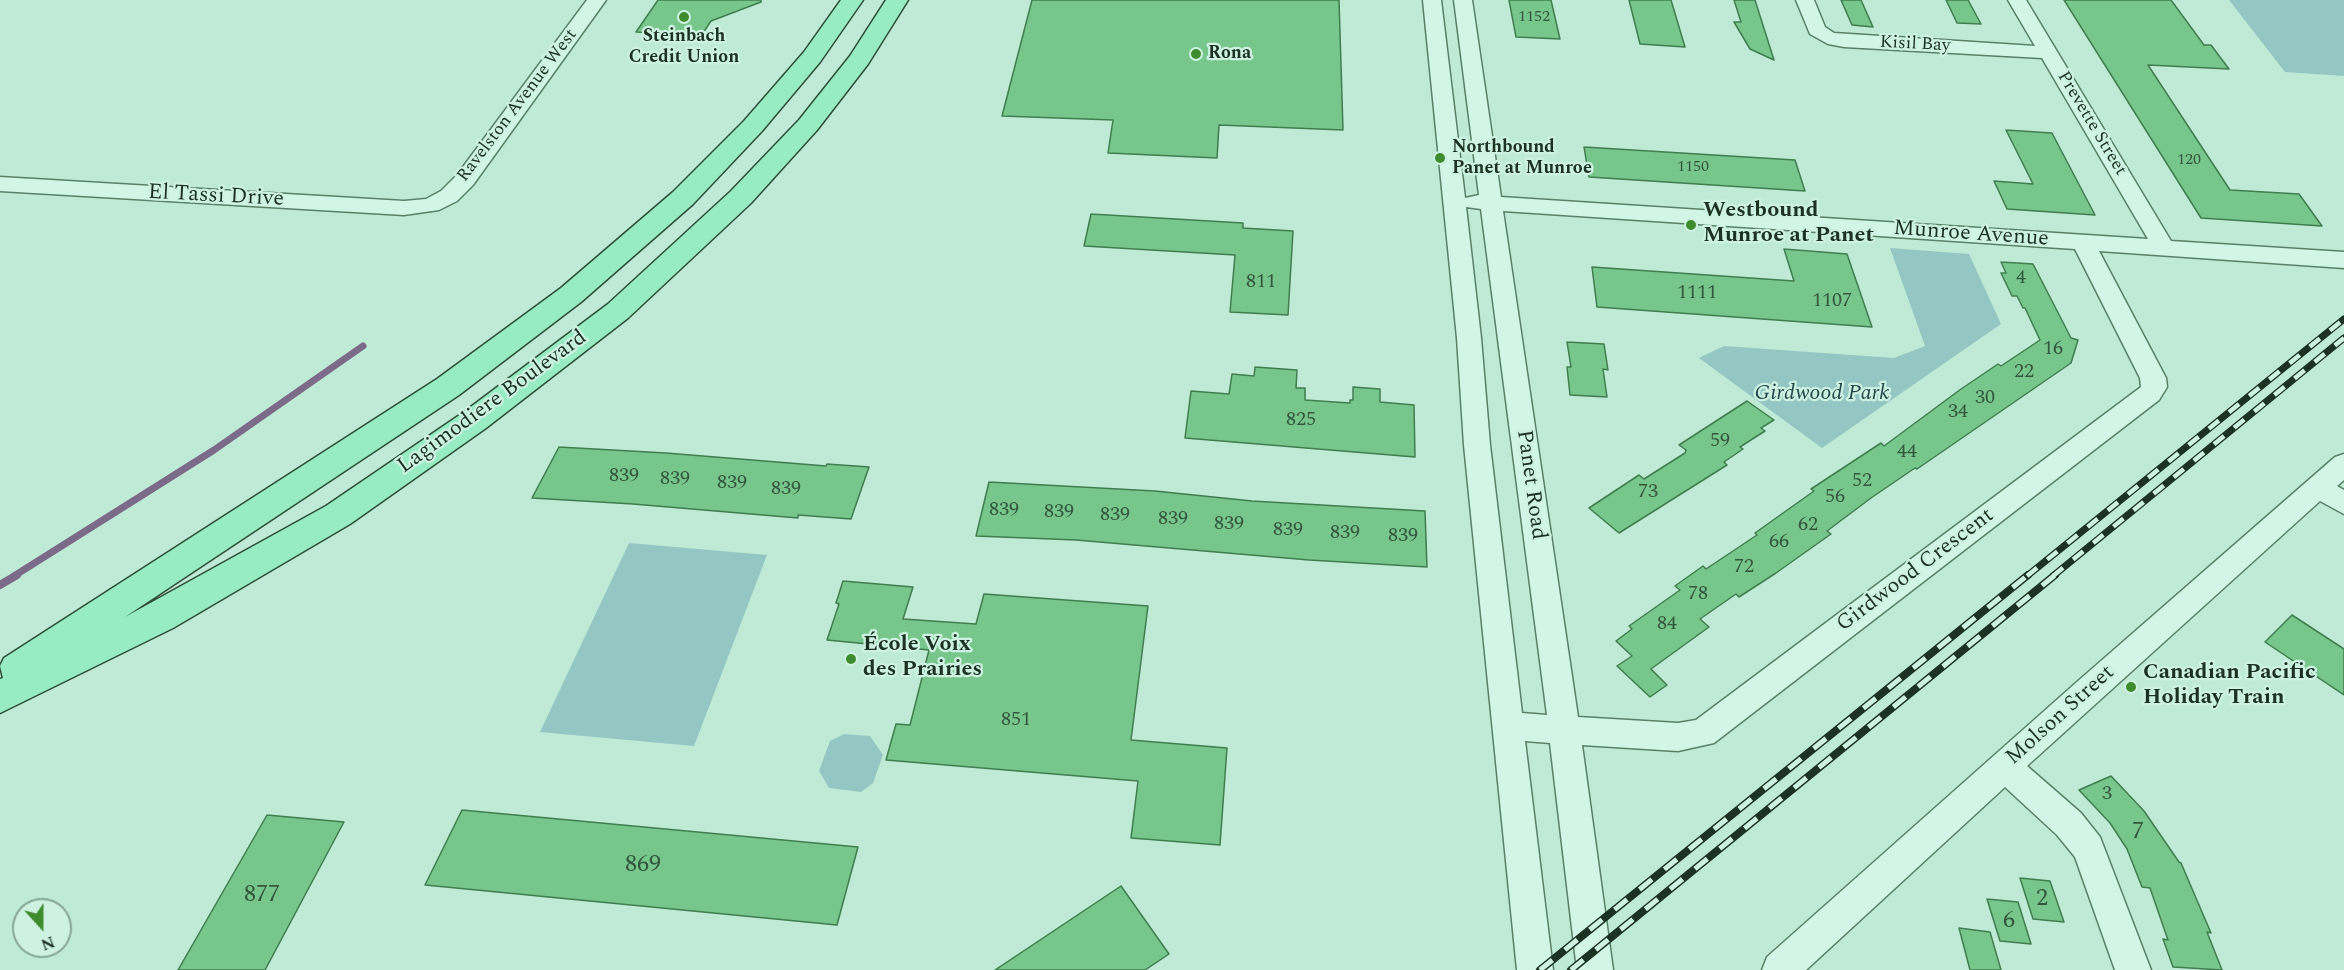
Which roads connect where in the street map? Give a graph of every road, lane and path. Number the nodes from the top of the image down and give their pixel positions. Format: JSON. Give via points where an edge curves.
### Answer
{"nodes":[{"id":1,"x":597,"y":0,"type":"edge"},
{"id":2,"x":852,"y":0,"type":"edge"},
{"id":3,"x":1432,"y":0,"type":"edge"},
{"id":4,"x":1463,"y":0,"type":"edge"},
{"id":5,"x":1805,"y":0,"type":"edge"},
{"id":6,"x":2017,"y":0,"type":"edge"},
{"id":7,"x":897,"y":3,"type":"edge"},
{"id":8,"x":2049,"y":53,"type":"junction"},
{"id":9,"x":0,"y":184,"type":"edge"},
{"id":10,"x":1454,"y":201,"type":"junction"},
{"id":11,"x":1491,"y":202,"type":"junction"},
{"id":12,"x":431,"y":205,"type":"joint"},
{"id":13,"x":2083,"y":243,"type":"junction"},
{"id":14,"x":2164,"y":248,"type":"junction"},
{"id":15,"x":2344,"y":260,"type":"edge"},
{"id":16,"x":2344,"y":464,"type":"edge"},
{"id":17,"x":2318,"y":487,"type":"junction"},
{"id":18,"x":2344,"y":503,"type":"edge"},
{"id":19,"x":0,"y":679,"type":"edge"},
{"id":20,"x":0,"y":697,"type":"edge"},
{"id":21,"x":1509,"y":726,"type":"junction"},
{"id":22,"x":1564,"y":728,"type":"junction"},
{"id":23,"x":2005,"y":767,"type":"junction"},
{"id":24,"x":2128,"y":969,"type":"edge"},
{"id":25,"x":1535,"y":970,"type":"edge"},
{"id":26,"x":1595,"y":970,"type":"edge"},
{"id":27,"x":1780,"y":970,"type":"edge"}],
"edges":[{"from":1,"to":12,"type":"street","name":"Ravelston Avenue West","via":[[465,180],[449,196]]},
{"from":2,"to":19,"type":"main road","name":"Lagimodiere Boulevard","via":[[812,57],[753,126],[683,198],[571,295],[448,387]]},
{"from":3,"to":10,"type":"street","name":"Panet Road"},
{"from":4,"to":11,"type":"street","name":"Panet Road"},
{"from":5,"to":8,"type":"street","name":"Kisil Bay","via":[[1817,30],[1828,38]]},
{"from":6,"to":8,"type":"street","name":"Prevette Street"},
{"from":7,"to":20,"type":"main road","name":"Lagimodiere Boulevard","via":[[860,59],[808,125],[741,197],[618,311],[338,515],[160,617]]},
{"from":8,"to":14,"type":"street","name":"Prevette Street"},
{"from":9,"to":12,"type":"street","name":"El Tassi Drive","via":[[404,208]]},
{"from":10,"to":11,"type":"street","name":"Munroe Avenue"},
{"from":10,"to":21,"type":"street","name":"Panet Road"},
{"from":11,"to":13,"type":"street","name":"Munroe Avenue"},
{"from":11,"to":22,"type":"street","name":"Panet Road"},
{"from":13,"to":14,"type":"street","name":"Munroe Avenue"},
{"from":13,"to":22,"type":"street","name":"Girdwood Crescent","via":[[2153,378],[2150,394],[1703,733],[1678,737]]},
{"from":14,"to":15,"type":"street","name":"Munroe Avenue"},
{"from":16,"to":17,"type":"street","name":"Molson Street"},
{"from":17,"to":18,"type":"street"},
{"from":17,"to":23,"type":"street","name":"Molson Street"},
{"from":21,"to":22,"type":"street","name":"Girdwood Crescent"},
{"from":21,"to":25,"type":"street","name":"Panet Road"},
{"from":22,"to":26,"type":"street","name":"Panet Road"},
{"from":23,"to":24,"type":"street","via":[[2069,824],[2088,848]]},
{"from":23,"to":27,"type":"street","name":"Molson Street"}]}
